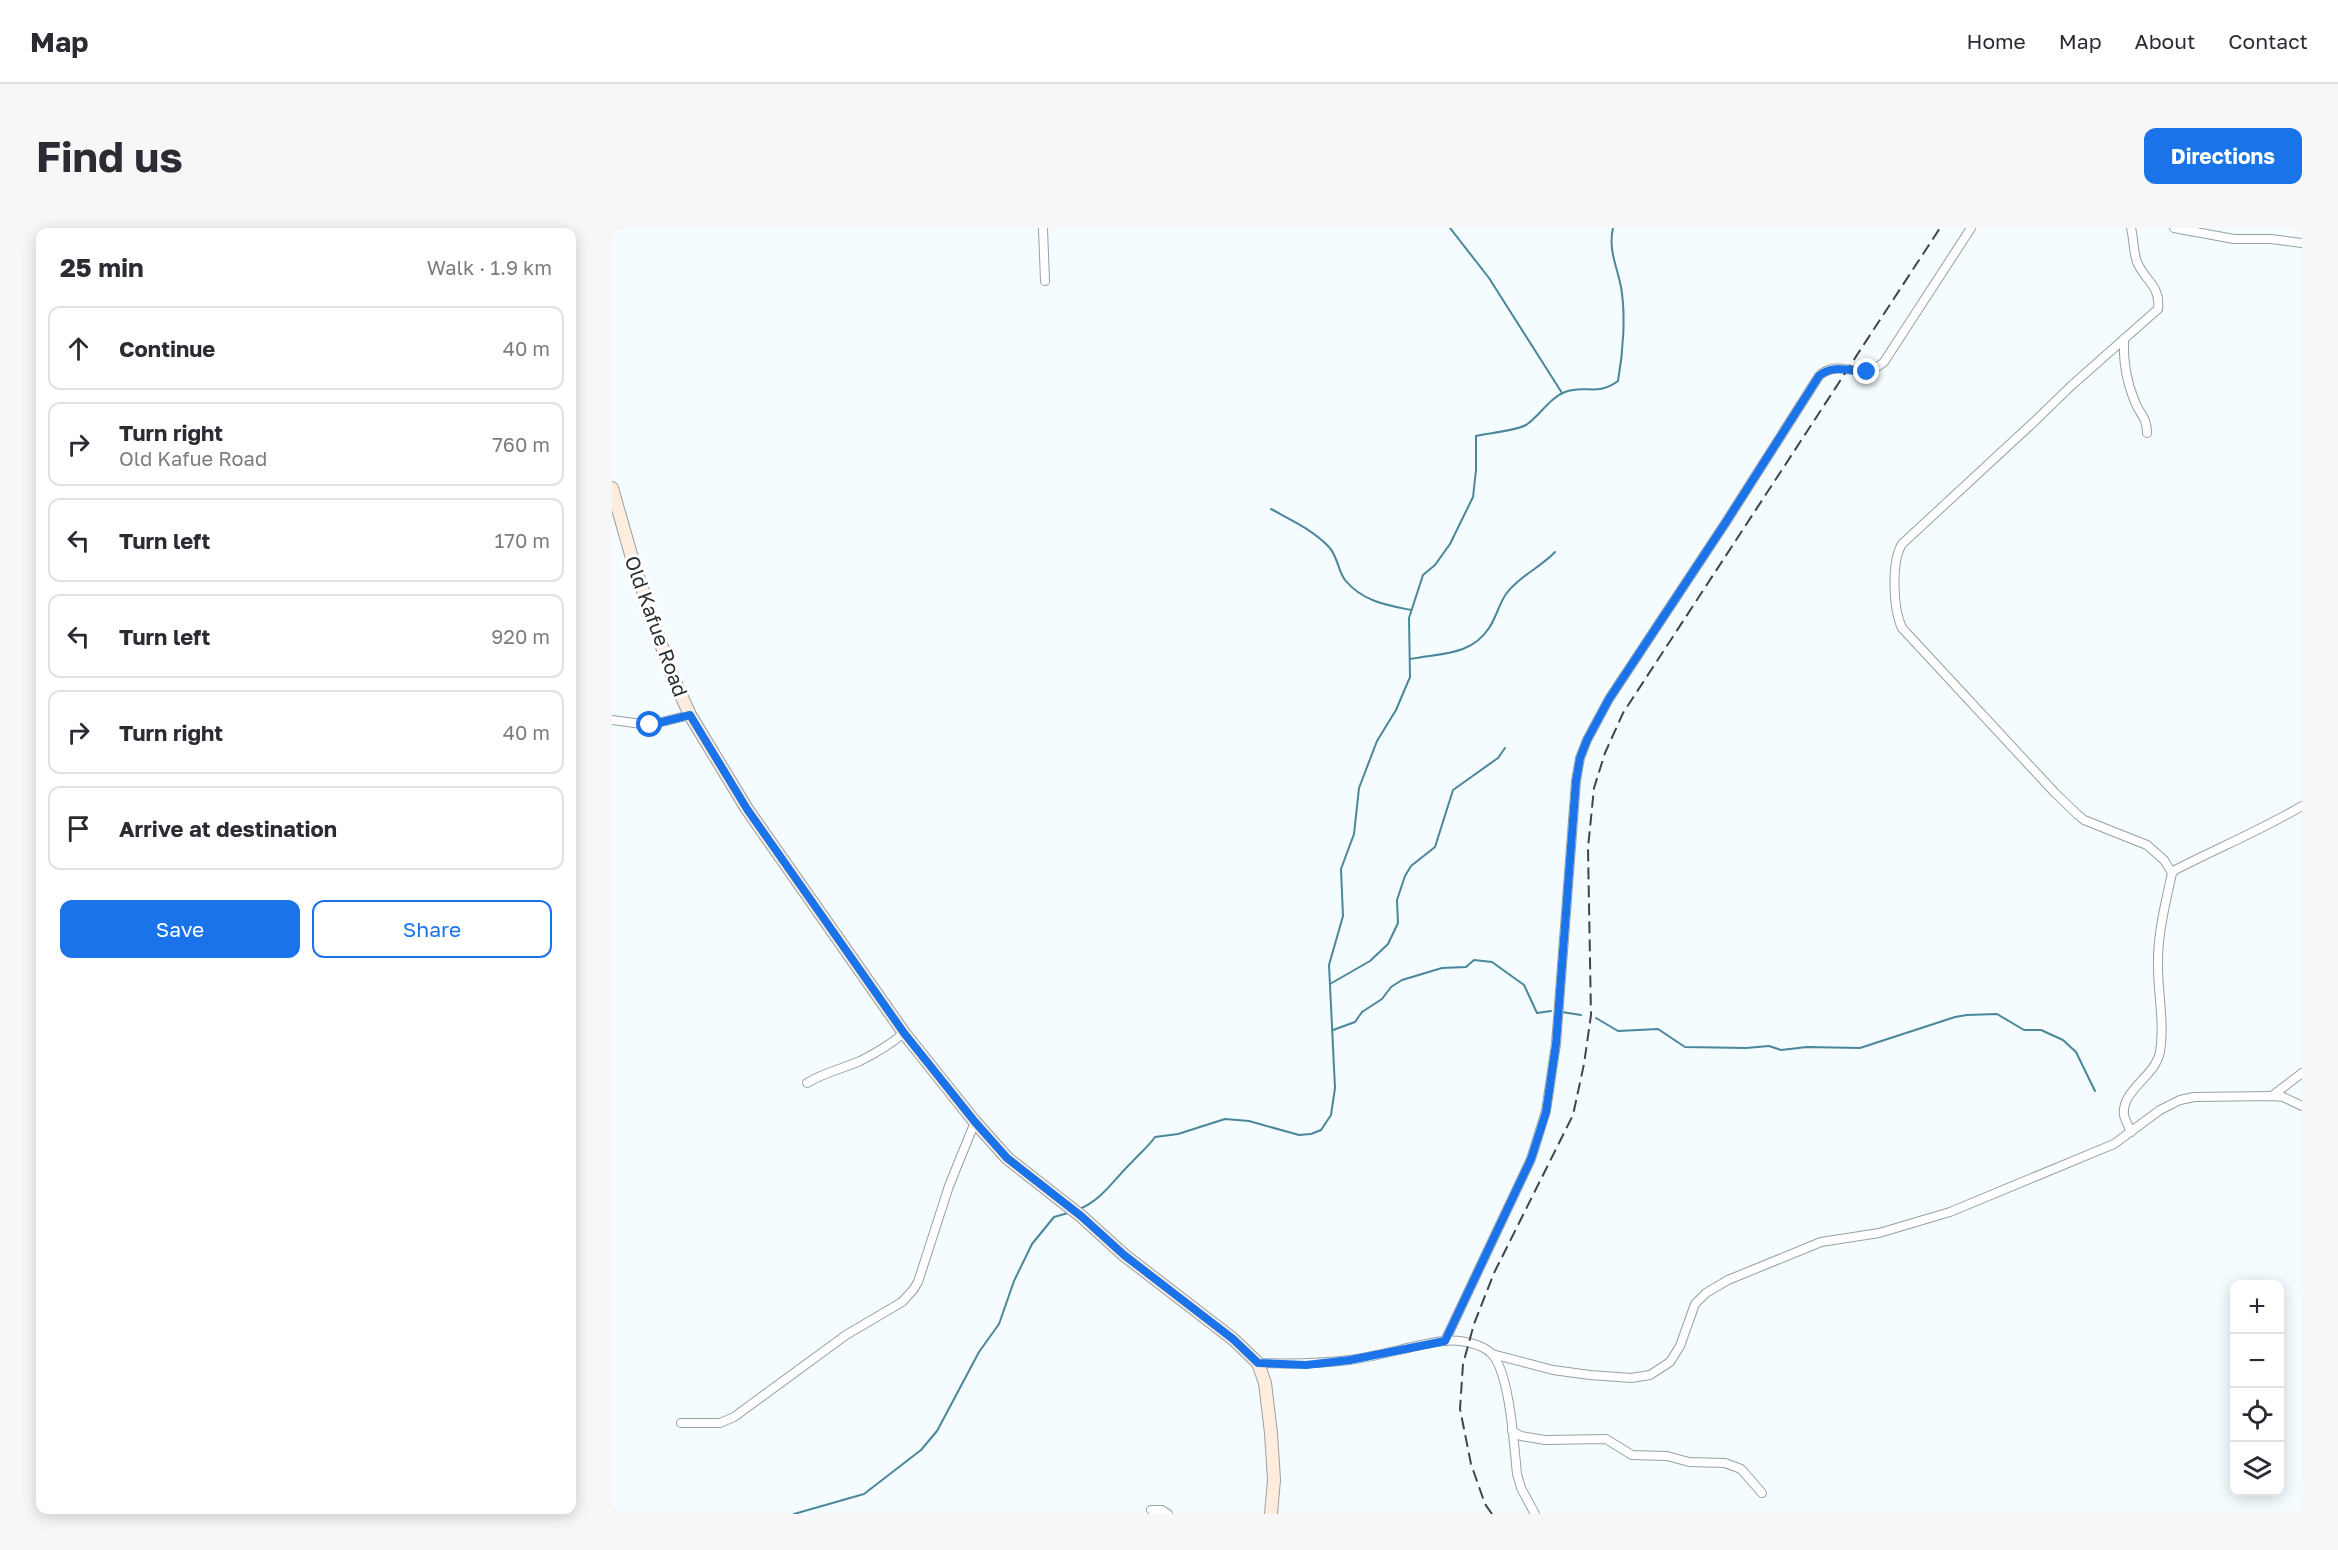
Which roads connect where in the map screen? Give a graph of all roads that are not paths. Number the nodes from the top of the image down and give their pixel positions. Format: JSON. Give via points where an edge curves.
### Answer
{"nodes":[{"id":1,"x":1043,"y":228,"type":"edge"},
{"id":2,"x":1971,"y":228,"type":"edge"},
{"id":3,"x":2131,"y":228,"type":"edge"},
{"id":4,"x":2174,"y":228,"type":"edge"},
{"id":5,"x":2272,"y":228,"type":"edge"},
{"id":6,"x":2271,"y":239,"type":"junction"},
{"id":7,"x":2302,"y":243,"type":"edge"},
{"id":8,"x":1045,"y":281,"type":"dead end"},
{"id":9,"x":2124,"y":339,"type":"junction"},
{"id":10,"x":2147,"y":433,"type":"dead end"},
{"id":11,"x":612,"y":488,"type":"edge"},
{"id":12,"x":690,"y":715,"type":"junction"},
{"id":13,"x":612,"y":720,"type":"edge"},
{"id":14,"x":2302,"y":806,"type":"edge"},
{"id":15,"x":2172,"y":873,"type":"junction"},
{"id":16,"x":904,"y":1033,"type":"junction"},
{"id":17,"x":2302,"y":1073,"type":"edge"},
{"id":18,"x":807,"y":1083,"type":"dead end"},
{"id":19,"x":2272,"y":1096,"type":"junction"},
{"id":20,"x":2302,"y":1106,"type":"edge"},
{"id":21,"x":975,"y":1122,"type":"junction"},
{"id":22,"x":2131,"y":1132,"type":"junction"},
{"id":23,"x":1445,"y":1341,"type":"junction"},
{"id":24,"x":1492,"y":1354,"type":"junction"},
{"id":25,"x":1258,"y":1363,"type":"junction"},
{"id":26,"x":681,"y":1423,"type":"dead end"},
{"id":27,"x":1512,"y":1431,"type":"junction"},
{"id":28,"x":1762,"y":1493,"type":"dead end"},
{"id":29,"x":1151,"y":1510,"type":"dead end"},
{"id":30,"x":1168,"y":1514,"type":"edge"},
{"id":31,"x":1270,"y":1514,"type":"edge"},
{"id":32,"x":1535,"y":1514,"type":"edge"}],
"edges":[{"from":1,"to":8,"type":"street"},
{"from":2,"to":23,"type":"street","via":[[1884,362],[1867,372],[1832,369],[1819,376],[1609,699],[1587,740],[1576,781],[1556,1044],[1546,1112],[1527,1169]]},
{"from":3,"to":9,"type":"street","via":[[2137,260],[2156,289],[2159,301],[2153,315]]},
{"from":4,"to":6,"type":"street","via":[[2235,239]]},
{"from":5,"to":6,"type":"street"},
{"from":6,"to":7,"type":"street"},
{"from":9,"to":10,"type":"street","via":[[2131,389],[2135,404],[2146,419]]},
{"from":9,"to":15,"type":"street","via":[[1902,544],[1897,554],[1895,607],[1902,628],[2055,793],[2084,820],[2156,851]]},
{"from":11,"to":12,"type":"street","name":"Old Kafue Road","via":[[634,565]]},
{"from":12,"to":13,"type":"street","via":[[650,725]]},
{"from":12,"to":16,"type":"street","name":"Old Kafue Road","via":[[747,809]]},
{"from":14,"to":15,"type":"street"},
{"from":15,"to":22,"type":"street","via":[[2158,960],[2160,1052],[2146,1078],[2127,1098],[2124,1116]]},
{"from":16,"to":18,"type":"street","via":[[858,1062],[825,1072]]},
{"from":16,"to":21,"type":"street","name":"Old Kafue Road"},
{"from":17,"to":19,"type":"street"},
{"from":19,"to":20,"type":"street"},
{"from":19,"to":22,"type":"street","via":[[2187,1097],[2160,1110]]},
{"from":21,"to":25,"type":"street","name":"Old Kafue Road","via":[[1007,1158]]},
{"from":21,"to":26,"type":"street","via":[[949,1186],[918,1282],[902,1302],[846,1335],[734,1417],[720,1422]]},
{"from":22,"to":24,"type":"street","via":[[2104,1149],[1950,1212],[1879,1233],[1821,1242],[1728,1280],[1695,1304],[1670,1362],[1650,1375],[1581,1374]]},
{"from":23,"to":24,"type":"street","via":[[1468,1343]]},
{"from":23,"to":25,"type":"street","via":[[1350,1360],[1306,1365]]},
{"from":24,"to":27,"type":"street","via":[[1505,1384]]},
{"from":25,"to":31,"type":"street","via":[[1265,1383],[1271,1433],[1274,1480]]},
{"from":27,"to":28,"type":"street","via":[[1545,1440],[1606,1439],[1632,1455],[1725,1463],[1741,1469]]},
{"from":27,"to":32,"type":"street","via":[[1521,1488]]},
{"from":29,"to":30,"type":"street"}]}
